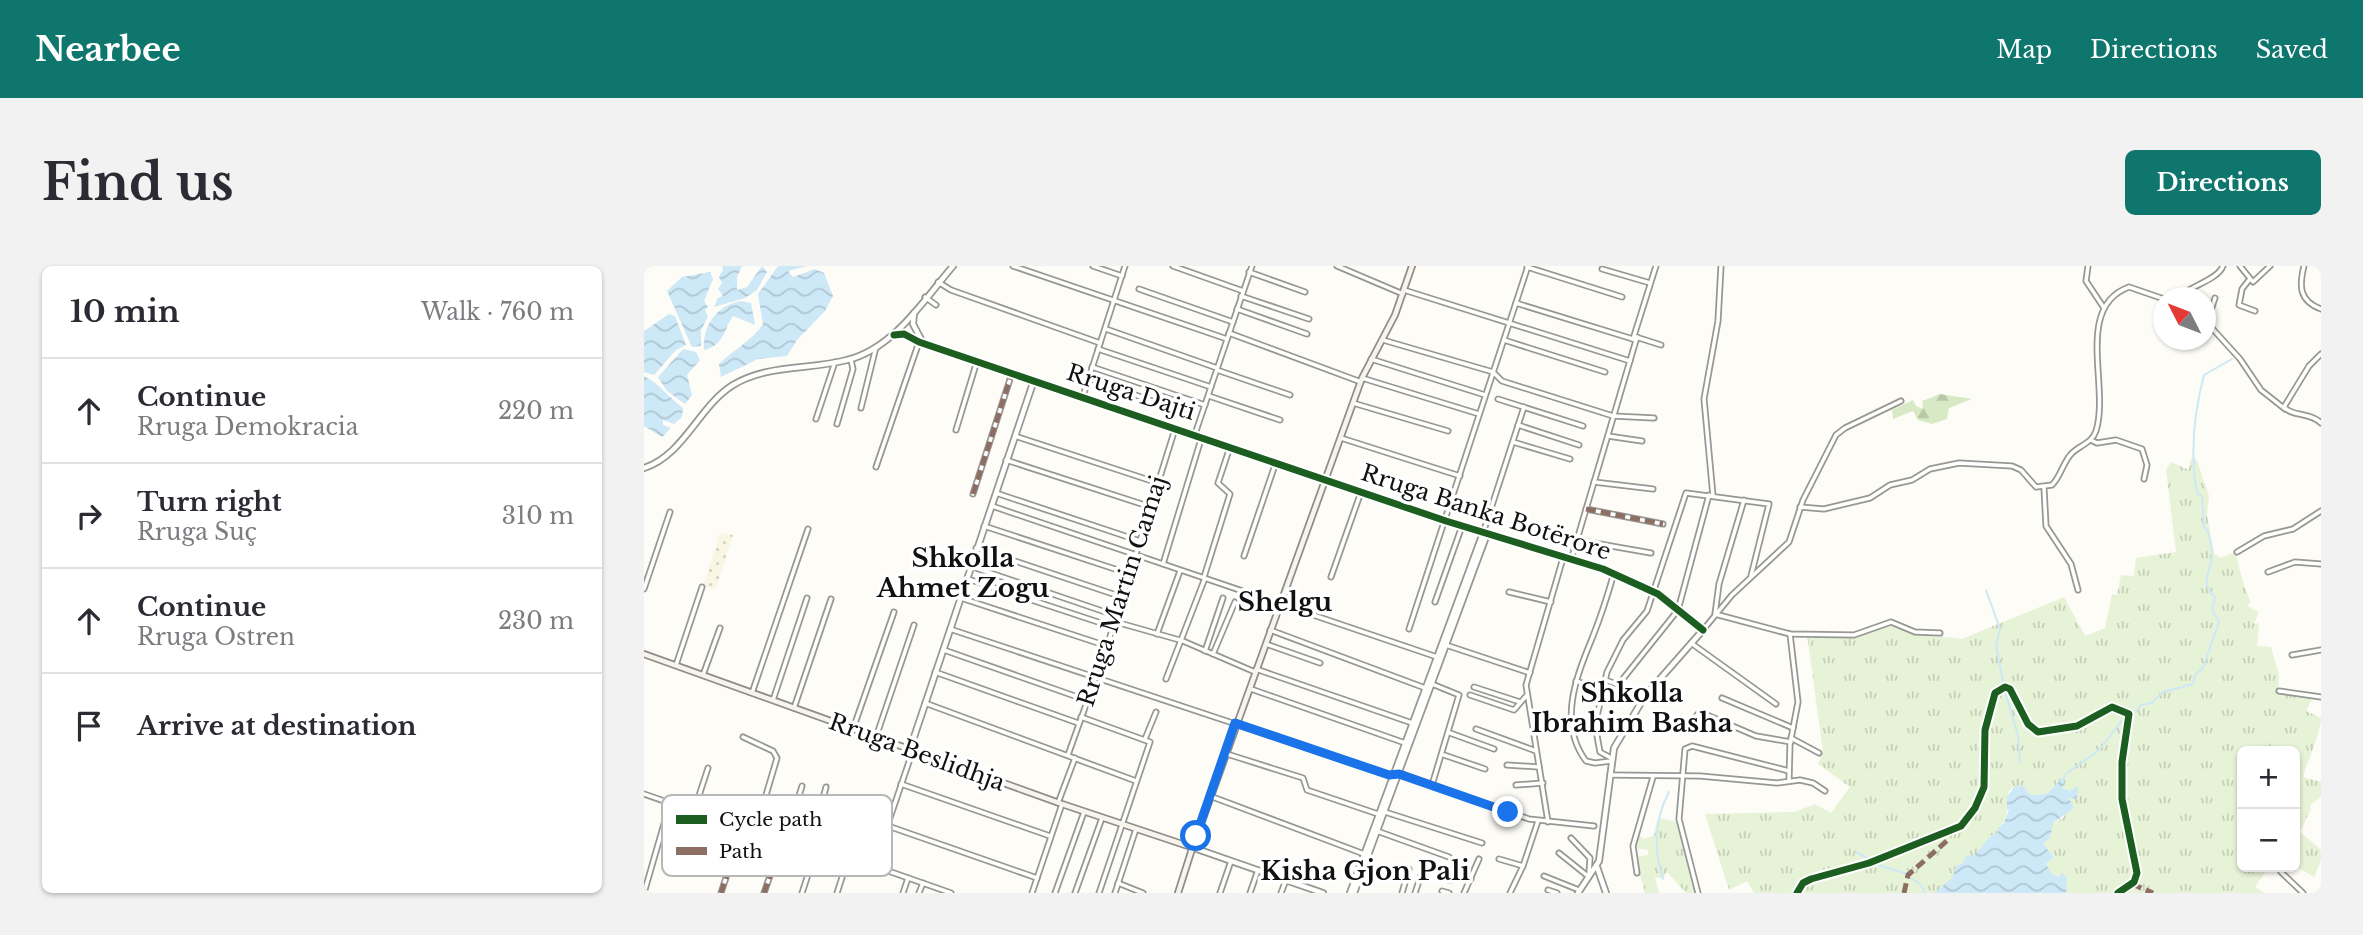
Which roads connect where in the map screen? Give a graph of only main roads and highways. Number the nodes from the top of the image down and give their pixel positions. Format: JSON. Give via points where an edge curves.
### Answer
{"nodes":[{"id":1,"x":1412,"y":266,"type":"edge"},
{"id":2,"x":644,"y":654,"type":"edge"},
{"id":3,"x":1193,"y":847,"type":"junction"},
{"id":4,"x":1178,"y":893,"type":"edge"}],
"edges":[{"from":1,"to":3,"type":"main road","via":[[1353,403]]},
{"from":2,"to":3,"type":"main road","name":"Rruga Beslidhja","via":[[1060,804]]},
{"from":3,"to":4,"type":"main road"}]}
